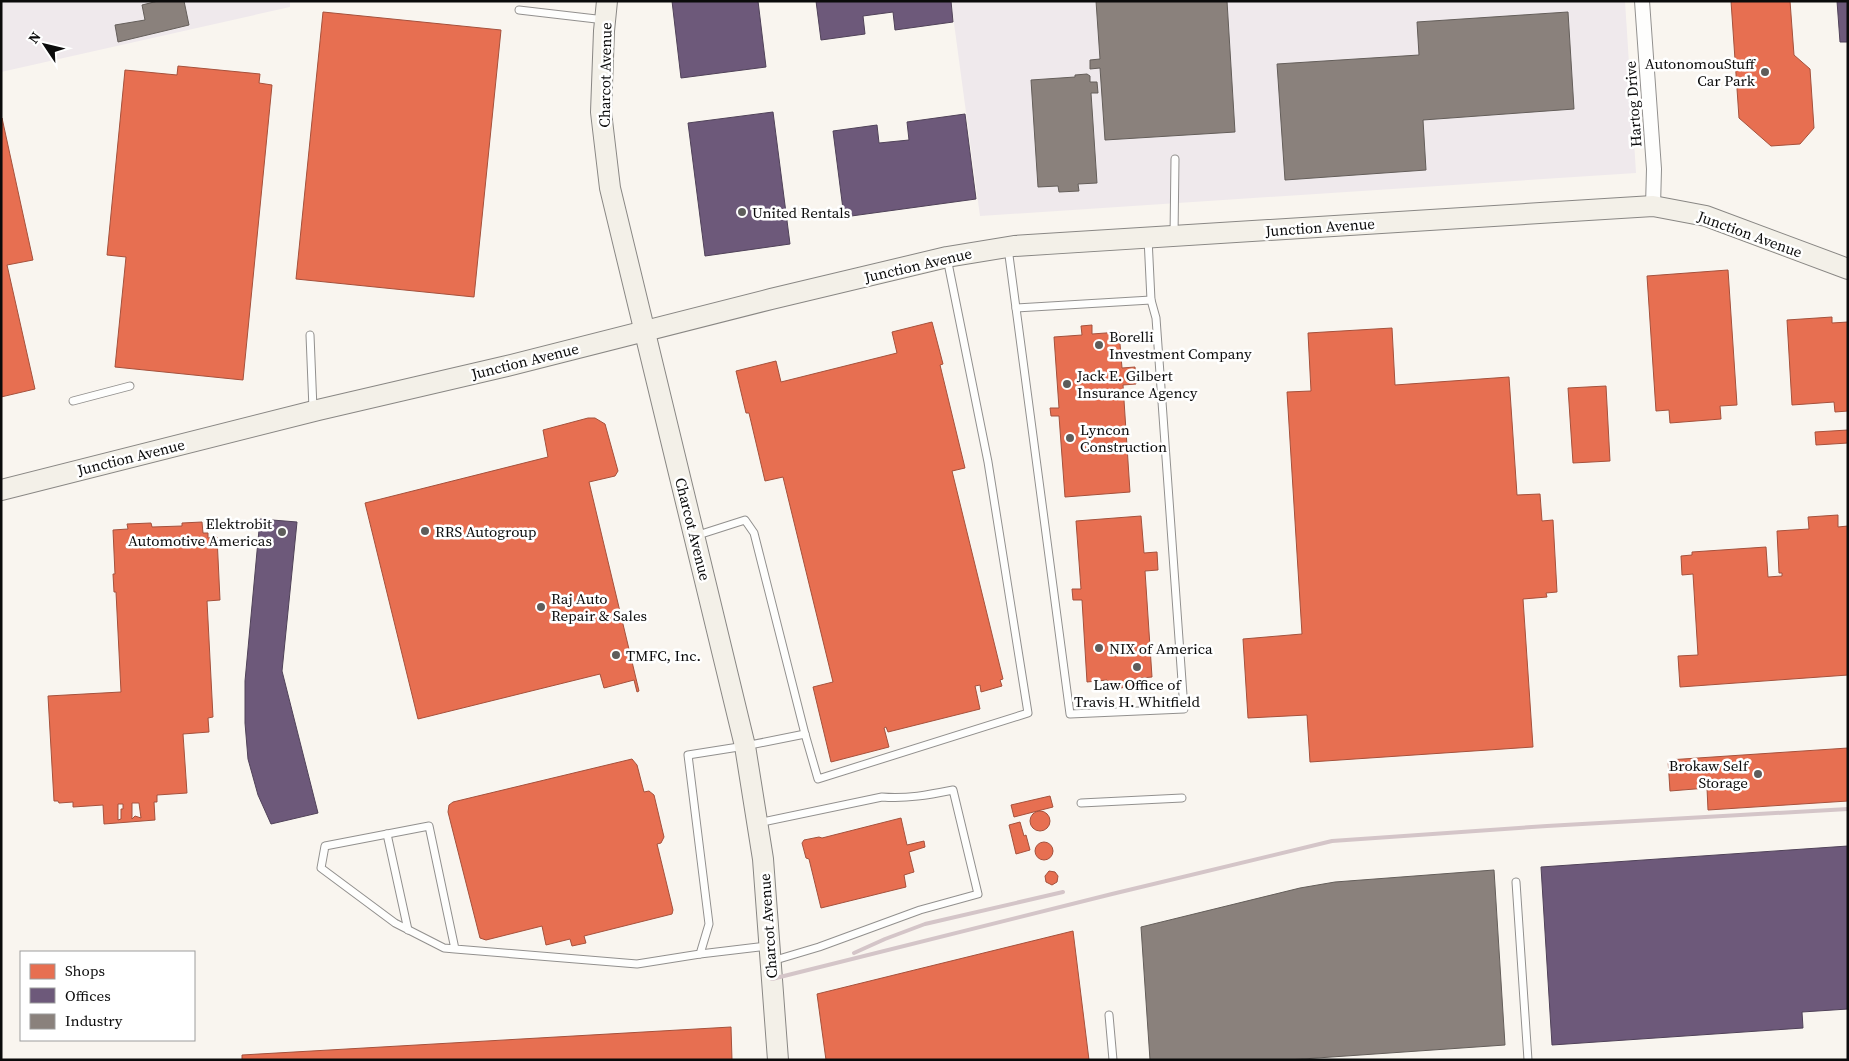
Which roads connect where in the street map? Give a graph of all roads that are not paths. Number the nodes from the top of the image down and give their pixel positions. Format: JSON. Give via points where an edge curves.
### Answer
{"nodes":[{"id":1,"x":1642,"y":1,"type":"edge"},
{"id":2,"x":520,"y":10,"type":"dead end"},
{"id":3,"x":606,"y":10,"type":"edge"},
{"id":4,"x":1175,"y":159,"type":"dead end"},
{"id":5,"x":1654,"y":206,"type":"junction"},
{"id":6,"x":1174,"y":236,"type":"junction"},
{"id":7,"x":1148,"y":238,"type":"junction"},
{"id":8,"x":1008,"y":247,"type":"junction"},
{"id":9,"x":947,"y":257,"type":"junction"},
{"id":10,"x":1848,"y":269,"type":"edge"},
{"id":11,"x":1151,"y":300,"type":"junction"},
{"id":12,"x":1016,"y":308,"type":"junction"},
{"id":13,"x":644,"y":332,"type":"junction"},
{"id":14,"x":310,"y":335,"type":"dead end"},
{"id":15,"x":130,"y":386,"type":"dead end"},
{"id":16,"x":73,"y":401,"type":"dead end"},
{"id":17,"x":313,"y":411,"type":"junction"},
{"id":18,"x":1,"y":490,"type":"edge"},
{"id":19,"x":695,"y":536,"type":"junction"},
{"id":20,"x":805,"y":734,"type":"junction"},
{"id":21,"x":745,"y":746,"type":"junction"},
{"id":22,"x":1182,"y":798,"type":"dead end"},
{"id":23,"x":1081,"y":803,"type":"dead end"},
{"id":24,"x":758,"y":823,"type":"junction"},
{"id":25,"x":387,"y":834,"type":"junction"},
{"id":26,"x":1516,"y":882,"type":"dead end"},
{"id":27,"x":408,"y":930,"type":"junction"},
{"id":28,"x":455,"y":949,"type":"junction"},
{"id":29,"x":770,"y":953,"type":"junction"},
{"id":30,"x":700,"y":954,"type":"junction"},
{"id":31,"x":1109,"y":1015,"type":"dead end"},
{"id":32,"x":778,"y":1060,"type":"edge"},
{"id":33,"x":1113,"y":1060,"type":"edge"},
{"id":34,"x":1528,"y":1060,"type":"edge"}],
"edges":[{"from":1,"to":5,"type":"street","name":"Hartog Drive"},
{"from":2,"to":3,"type":"lane"},
{"from":3,"to":13,"type":"street","name":"Charcot Avenue","via":[[601,112],[610,188]]},
{"from":4,"to":6,"type":"lane"},
{"from":5,"to":6,"type":"street","name":"Junction Avenue"},
{"from":5,"to":10,"type":"street","name":"Junction Avenue","via":[[1706,216]]},
{"from":6,"to":7,"type":"street","name":"Junction Avenue"},
{"from":7,"to":8,"type":"street","name":"Junction Avenue"},
{"from":7,"to":11,"type":"lane"},
{"from":8,"to":9,"type":"street","name":"Junction Avenue"},
{"from":8,"to":12,"type":"lane"},
{"from":9,"to":13,"type":"street","name":"Junction Avenue"},
{"from":9,"to":20,"type":"lane","via":[[988,462],[1028,713],[818,778]]},
{"from":11,"to":12,"type":"lane"},
{"from":11,"to":12,"type":"lane","via":[[1156,318],[1184,709],[1070,714]]},
{"from":13,"to":17,"type":"street","name":"Junction Avenue"},
{"from":13,"to":19,"type":"street","name":"Charcot Avenue"},
{"from":14,"to":17,"type":"lane"},
{"from":15,"to":16,"type":"lane"},
{"from":17,"to":18,"type":"street","name":"Junction Avenue"},
{"from":19,"to":20,"type":"lane","via":[[745,520],[754,533]]},
{"from":19,"to":21,"type":"street","name":"Charcot Avenue"},
{"from":20,"to":21,"type":"lane"},
{"from":21,"to":24,"type":"street","name":"Charcot Avenue"},
{"from":21,"to":30,"type":"lane","via":[[688,756],[709,924]]},
{"from":22,"to":23,"type":"lane"},
{"from":24,"to":29,"type":"street","name":"Charcot Avenue"},
{"from":24,"to":29,"type":"lane","via":[[882,797],[921,797],[953,790],[978,894],[920,910],[819,947]]},
{"from":25,"to":27,"type":"lane"},
{"from":25,"to":27,"type":"lane","via":[[325,846],[321,868],[395,924]]},
{"from":25,"to":28,"type":"lane","via":[[429,826]]},
{"from":26,"to":34,"type":"lane"},
{"from":27,"to":28,"type":"lane","via":[[444,948]]},
{"from":28,"to":30,"type":"lane","via":[[637,964]]},
{"from":29,"to":30,"type":"lane"},
{"from":29,"to":32,"type":"street","name":"Charcot Avenue"},
{"from":31,"to":33,"type":"lane"}]}
